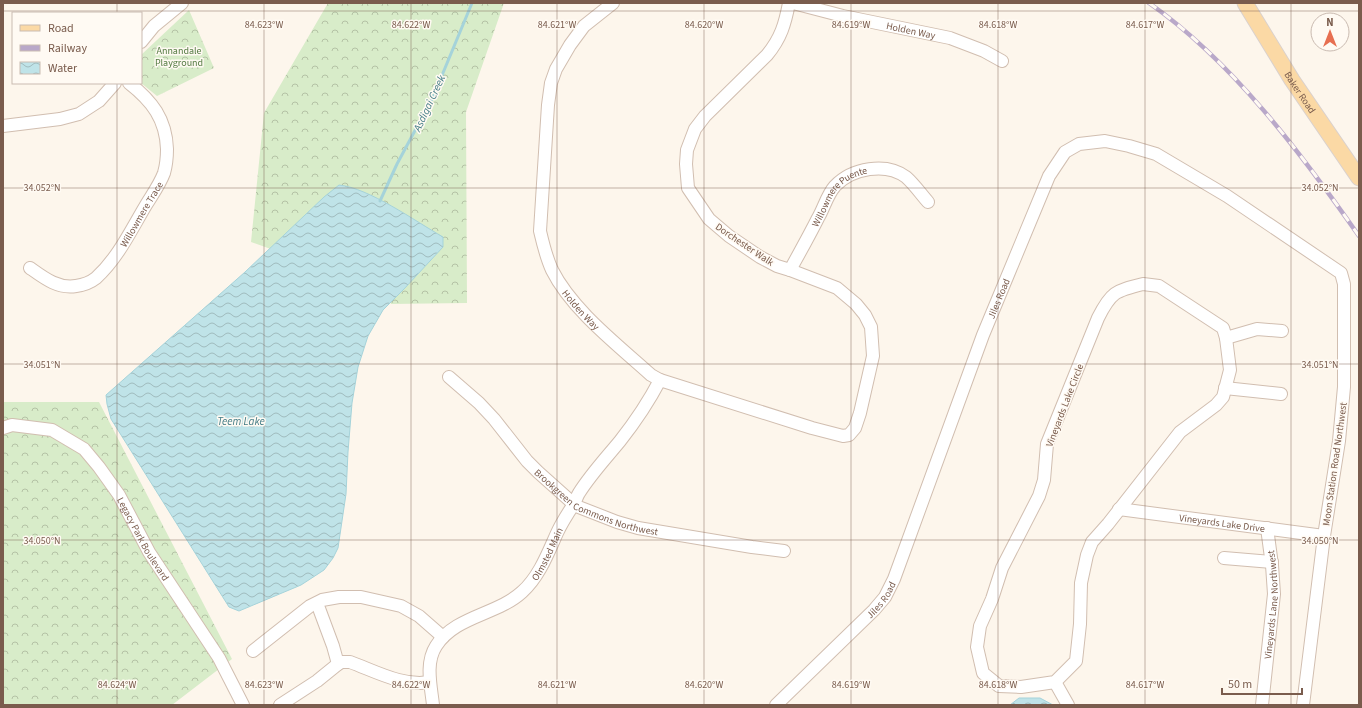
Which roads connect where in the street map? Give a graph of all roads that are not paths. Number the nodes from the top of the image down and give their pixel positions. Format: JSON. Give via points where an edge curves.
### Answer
{"nodes":[{"id":1,"x":182,"y":3,"type":"edge"},
{"id":2,"x":612,"y":3,"type":"edge"},
{"id":3,"x":789,"y":3,"type":"edge"},
{"id":4,"x":793,"y":3,"type":"edge"},
{"id":5,"x":1245,"y":3,"type":"edge"},
{"id":6,"x":142,"y":41,"type":"edge"},
{"id":7,"x":1002,"y":61,"type":"dead end"},
{"id":8,"x":114,"y":84,"type":"edge"},
{"id":9,"x":130,"y":84,"type":"edge"},
{"id":10,"x":3,"y":126,"type":"edge"},
{"id":11,"x":1359,"y":178,"type":"edge"},
{"id":12,"x":928,"y":202,"type":"dead end"},
{"id":13,"x":30,"y":268,"type":"dead end"},
{"id":14,"x":790,"y":270,"type":"junction"},
{"id":15,"x":1339,"y":271,"type":"joint"},
{"id":16,"x":1282,"y":331,"type":"dead end"},
{"id":17,"x":1226,"y":338,"type":"junction"},
{"id":18,"x":449,"y":378,"type":"dead end"},
{"id":19,"x":660,"y":380,"type":"junction"},
{"id":20,"x":1226,"y":388,"type":"junction"},
{"id":21,"x":1281,"y":394,"type":"dead end"},
{"id":22,"x":863,"y":401,"type":"joint"},
{"id":23,"x":3,"y":428,"type":"edge"},
{"id":24,"x":573,"y":504,"type":"junction"},
{"id":25,"x":1119,"y":509,"type":"junction"},
{"id":26,"x":1267,"y":528,"type":"junction"},
{"id":27,"x":1324,"y":536,"type":"junction"},
{"id":28,"x":784,"y":551,"type":"dead end"},
{"id":29,"x":1224,"y":558,"type":"dead end"},
{"id":30,"x":1272,"y":562,"type":"junction"},
{"id":31,"x":317,"y":603,"type":"junction"},
{"id":32,"x":443,"y":637,"type":"junction"},
{"id":33,"x":253,"y":651,"type":"dead end"},
{"id":34,"x":338,"y":664,"type":"junction"},
{"id":35,"x":430,"y":682,"type":"junction"},
{"id":36,"x":1055,"y":682,"type":"junction"},
{"id":37,"x":243,"y":705,"type":"edge"},
{"id":38,"x":280,"y":705,"type":"edge"},
{"id":39,"x":433,"y":705,"type":"edge"},
{"id":40,"x":776,"y":705,"type":"edge"},
{"id":41,"x":1068,"y":705,"type":"edge"},
{"id":42,"x":1262,"y":705,"type":"edge"},
{"id":43,"x":1303,"y":705,"type":"edge"}],
"edges":[{"from":1,"to":6,"type":"street","via":[[154,26]]},
{"from":2,"to":19,"type":"street","name":"Holden Way","via":[[584,26],[559,63],[551,83],[540,231],[552,270],[567,294],[588,317],[651,375]]},
{"from":3,"to":14,"type":"street","name":"Dorchester Walk","via":[[785,24],[775,46],[695,129],[687,150],[686,164],[688,188],[709,219],[760,257]]},
{"from":4,"to":7,"type":"street","name":"Holden Way","via":[[950,38]]},
{"from":5,"to":11,"type":"main road","name":"Baker Road","via":[[1292,80]]},
{"from":8,"to":10,"type":"street","via":[[99,101],[79,114]]},
{"from":9,"to":13,"type":"street","name":"Willowmere Trace","via":[[152,104],[165,130],[167,148],[164,174],[111,262],[95,279],[77,286],[63,286],[43,278]]},
{"from":12,"to":14,"type":"street","name":"Willowmere Puente","via":[[911,182],[899,173],[870,169],[842,180],[835,186]]},
{"from":14,"to":22,"type":"street","name":"Dorchester Walk","via":[[837,288],[865,315],[871,327],[873,356]]},
{"from":15,"to":27,"type":"street","name":"Moon Station Road Northwest","via":[[1344,284],[1344,387]]},
{"from":15,"to":40,"type":"street","name":"Jiles Road","via":[[1227,196],[1156,154],[1105,141],[1079,144],[1065,152],[1049,176],[983,335],[894,579],[885,597]]},
{"from":16,"to":17,"type":"street","via":[[1257,329]]},
{"from":17,"to":20,"type":"street","name":"Vineyards Lake Circle","via":[[1230,370]]},
{"from":17,"to":36,"type":"street","name":"Vineyards Lake Circle","via":[[1223,328],[1159,286],[1143,284],[1120,289],[1106,302],[1098,318],[1047,444],[1044,480],[1039,496],[1002,568],[980,626],[977,647],[983,673],[999,686],[1021,687]]},
{"from":18,"to":24,"type":"street","name":"Brookgreen Commons Northwest","via":[[479,403],[527,461]]},
{"from":19,"to":22,"type":"street","name":"Holden Way","via":[[843,436],[850,435],[856,428]]},
{"from":19,"to":24,"type":"street","name":"Olmsted Main","via":[[640,413],[589,478]]},
{"from":20,"to":21,"type":"street"},
{"from":20,"to":25,"type":"street","name":"Vineyards Lake Circle","via":[[1216,405],[1180,432]]},
{"from":23,"to":37,"type":"street","name":"Legacy Park Boulevard","via":[[12,425],[52,430],[84,448],[119,495],[149,552],[219,658]]},
{"from":24,"to":28,"type":"street","name":"Brookgreen Commons Northwest","via":[[638,528],[752,548]]},
{"from":24,"to":32,"type":"street","name":"Olmsted Main","via":[[545,560],[522,592],[461,624]]},
{"from":25,"to":26,"type":"street","name":"Vineyards Lake Drive"},
{"from":25,"to":36,"type":"street","name":"Vineyards Lake Circle","via":[[1092,542],[1087,555],[1081,583],[1076,660]]},
{"from":26,"to":27,"type":"street","name":"Vineyards Lake Drive"},
{"from":26,"to":30,"type":"street","name":"Vineyards Lane Northwest"},
{"from":27,"to":43,"type":"street","name":"Moon Station Road Northwest"},
{"from":29,"to":30,"type":"street"},
{"from":30,"to":42,"type":"street","name":"Vineyards Lane Northwest","via":[[1274,594]]},
{"from":31,"to":32,"type":"street","via":[[349,596],[401,606],[419,616]]},
{"from":31,"to":33,"type":"street"},
{"from":31,"to":34,"type":"street"},
{"from":32,"to":35,"type":"street","name":"Olmsted Main","via":[[432,653]]},
{"from":34,"to":35,"type":"street","via":[[350,662],[397,679],[420,684]]},
{"from":34,"to":38,"type":"street"},
{"from":35,"to":39,"type":"street","name":"Olmsted Main"},
{"from":36,"to":41,"type":"street"}]}
